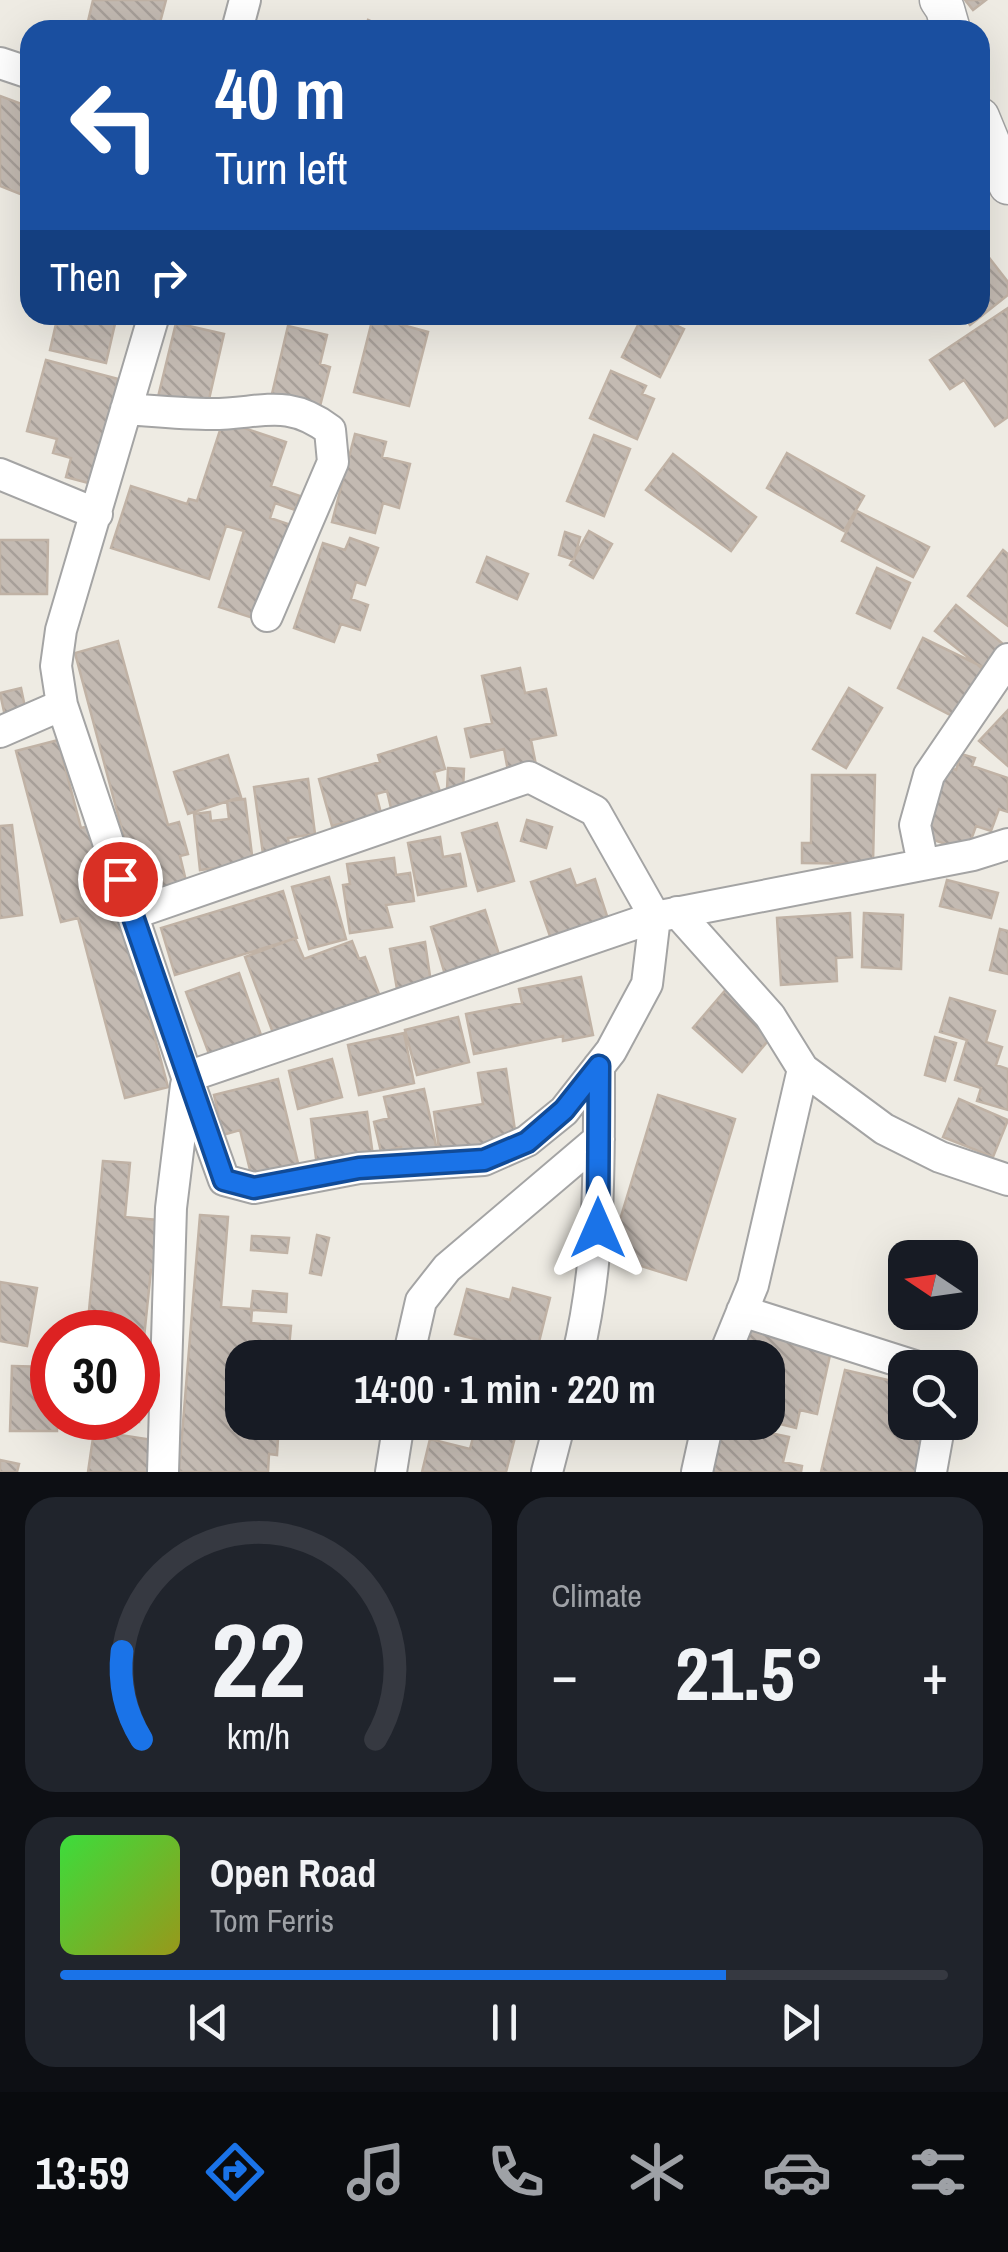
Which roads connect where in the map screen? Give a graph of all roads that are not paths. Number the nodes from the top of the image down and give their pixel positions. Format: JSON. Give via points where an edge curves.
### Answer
{"nodes":[{"id":1,"x":990,"y":156,"type":"edge"},
{"id":2,"x":997,"y":184,"type":"edge"},
{"id":3,"x":151,"y":325,"type":"edge"},
{"id":4,"x":126,"y":409,"type":"junction"},
{"id":5,"x":0,"y":474,"type":"edge"},
{"id":6,"x":97,"y":514,"type":"junction"},
{"id":7,"x":267,"y":616,"type":"dead end"},
{"id":8,"x":1008,"y":659,"type":"edge"},
{"id":9,"x":62,"y":705,"type":"junction"},
{"id":10,"x":0,"y":732,"type":"edge"},
{"id":11,"x":1008,"y":844,"type":"edge"},
{"id":12,"x":922,"y":864,"type":"junction"},
{"id":13,"x":132,"y":914,"type":"junction"},
{"id":14,"x":666,"y":915,"type":"junction"},
{"id":15,"x":599,"y":1066,"type":"junction"},
{"id":16,"x":803,"y":1069,"type":"junction"},
{"id":17,"x":187,"y":1076,"type":"junction"},
{"id":18,"x":599,"y":1140,"type":"junction"},
{"id":19,"x":1008,"y":1180,"type":"edge"},
{"id":20,"x":742,"y":1311,"type":"junction"},
{"id":21,"x":412,"y":1340,"type":"edge"},
{"id":22,"x":581,"y":1340,"type":"edge"},
{"id":23,"x":730,"y":1340,"type":"edge"},
{"id":24,"x":888,"y":1357,"type":"edge"},
{"id":25,"x":396,"y":1440,"type":"edge"},
{"id":26,"x":555,"y":1440,"type":"edge"},
{"id":27,"x":704,"y":1440,"type":"edge"},
{"id":28,"x":937,"y":1440,"type":"edge"},
{"id":29,"x":163,"y":1472,"type":"edge"},
{"id":30,"x":392,"y":1472,"type":"edge"},
{"id":31,"x":547,"y":1472,"type":"edge"},
{"id":32,"x":697,"y":1472,"type":"edge"},
{"id":33,"x":931,"y":1472,"type":"edge"}],
"edges":[{"from":1,"to":2,"type":"street"},
{"from":3,"to":4,"type":"street"},
{"from":4,"to":6,"type":"street"},
{"from":4,"to":7,"type":"street","via":[[214,415],[270,407],[309,414],[330,430],[334,462]]},
{"from":5,"to":6,"type":"street"},
{"from":6,"to":9,"type":"street","via":[[61,630],[56,666]]},
{"from":8,"to":12,"type":"street","via":[[929,776],[915,825]]},
{"from":9,"to":10,"type":"street"},
{"from":9,"to":13,"type":"street"},
{"from":11,"to":12,"type":"street"},
{"from":12,"to":14,"type":"street"},
{"from":13,"to":14,"type":"street","via":[[529,777],[595,812]]},
{"from":13,"to":17,"type":"street"},
{"from":14,"to":15,"type":"street","via":[[647,984]]},
{"from":14,"to":16,"type":"street","via":[[770,1016]]},
{"from":14,"to":17,"type":"street"},
{"from":15,"to":17,"type":"street","via":[[527,1142],[484,1160],[359,1168],[254,1188],[224,1180]]},
{"from":15,"to":18,"type":"street"},
{"from":16,"to":19,"type":"street","via":[[884,1129]]},
{"from":16,"to":20,"type":"street"},
{"from":17,"to":29,"type":"street","via":[[171,1208]]},
{"from":18,"to":21,"type":"street","via":[[447,1268],[421,1302]]},
{"from":18,"to":22,"type":"street","via":[[598,1228]]},
{"from":20,"to":23,"type":"street"},
{"from":20,"to":24,"type":"street"},
{"from":25,"to":30,"type":"street"},
{"from":26,"to":31,"type":"street"},
{"from":27,"to":32,"type":"street"},
{"from":28,"to":33,"type":"street"}]}
